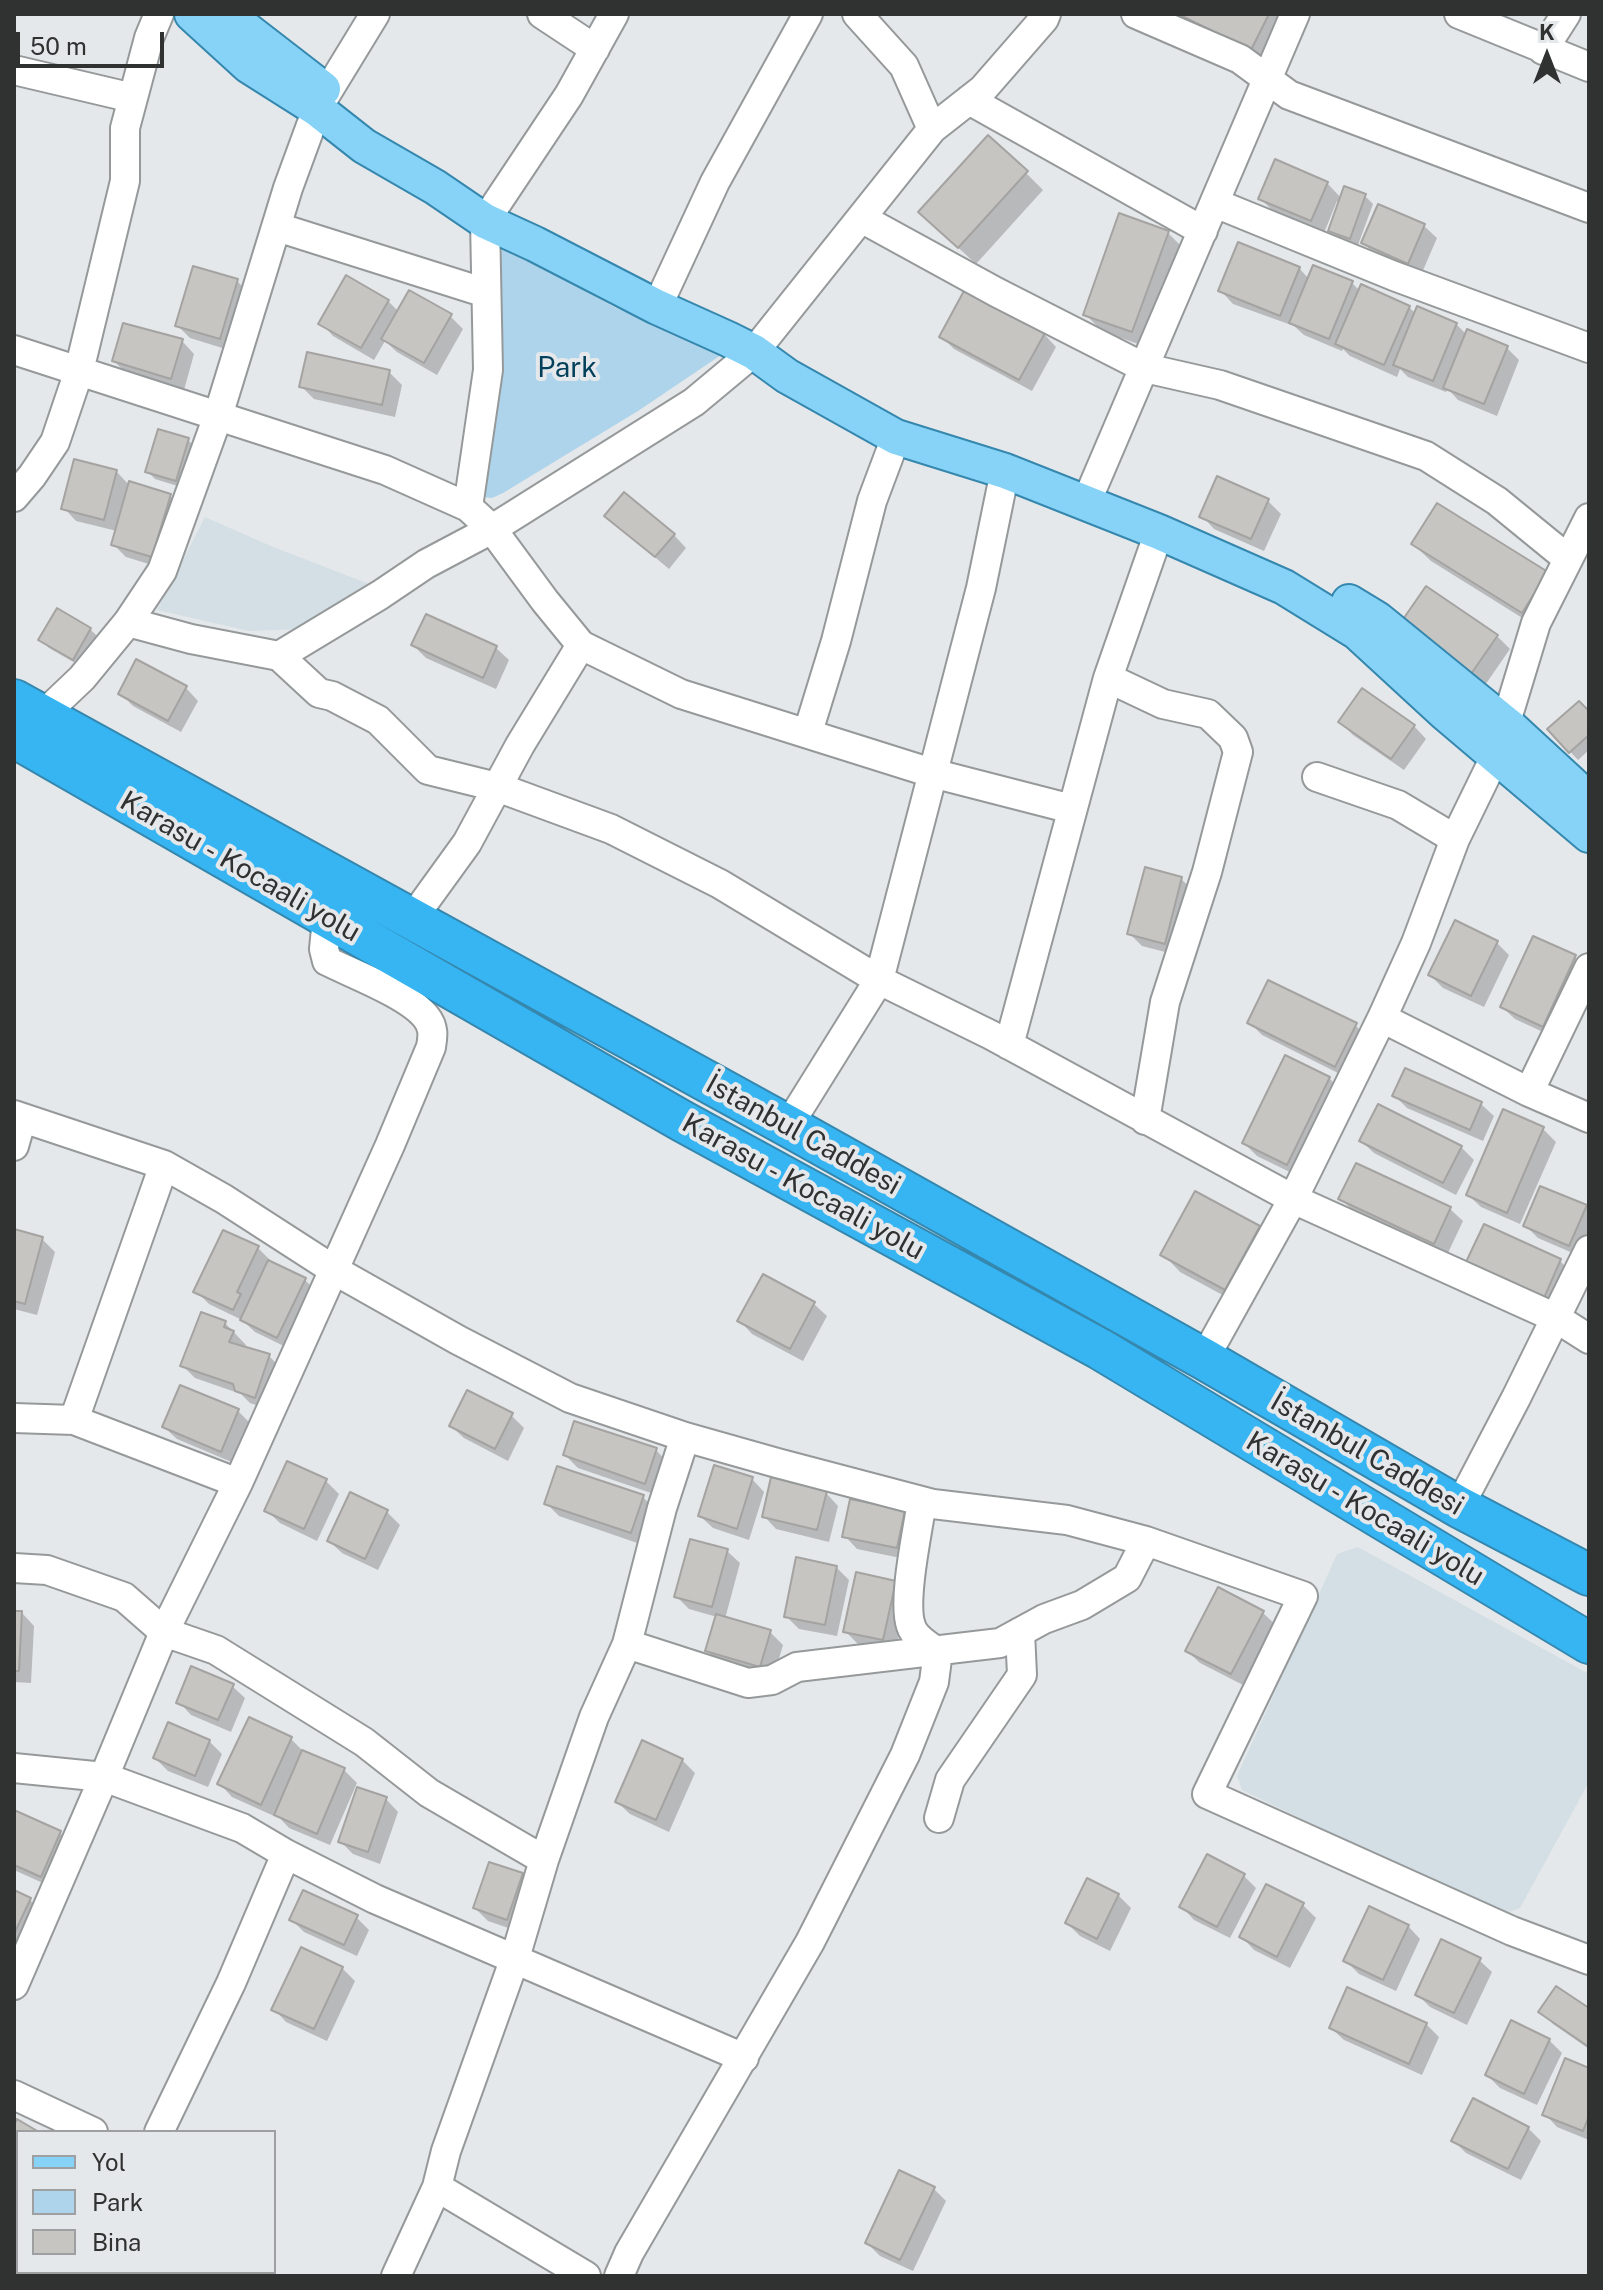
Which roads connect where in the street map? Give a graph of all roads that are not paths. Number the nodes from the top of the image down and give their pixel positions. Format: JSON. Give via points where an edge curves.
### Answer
{"nodes":[{"id":1,"x":159,"y":14,"type":"edge"},
{"id":2,"x":192,"y":14,"type":"edge"},
{"id":3,"x":226,"y":14,"type":"edge"},
{"id":4,"x":375,"y":14,"type":"edge"},
{"id":5,"x":542,"y":14,"type":"edge"},
{"id":6,"x":614,"y":14,"type":"edge"},
{"id":7,"x":808,"y":14,"type":"edge"},
{"id":8,"x":857,"y":14,"type":"edge"},
{"id":9,"x":1046,"y":14,"type":"edge"},
{"id":10,"x":1136,"y":14,"type":"edge"},
{"id":11,"x":1295,"y":14,"type":"edge"},
{"id":12,"x":1459,"y":14,"type":"edge"},
{"id":13,"x":1566,"y":14,"type":"edge"},
{"id":14,"x":595,"y":49,"type":"junction"},
{"id":15,"x":1543,"y":50,"type":"junction"},
{"id":16,"x":1589,"y":67,"type":"edge"},
{"id":17,"x":14,"y":70,"type":"edge"},
{"id":18,"x":1268,"y":78,"type":"junction"},
{"id":19,"x":133,"y":98,"type":"junction"},
{"id":20,"x":969,"y":100,"type":"junction"},
{"id":21,"x":322,"y":101,"type":"junction"},
{"id":22,"x":932,"y":129,"type":"junction"},
{"id":23,"x":1215,"y":203,"type":"junction"},
{"id":24,"x":1589,"y":208,"type":"edge"},
{"id":25,"x":490,"y":214,"type":"junction"},
{"id":26,"x":861,"y":218,"type":"junction"},
{"id":27,"x":277,"y":227,"type":"junction"},
{"id":28,"x":1203,"y":231,"type":"junction"},
{"id":29,"x":486,"y":293,"type":"junction"},
{"id":30,"x":661,"y":298,"type":"junction"},
{"id":31,"x":759,"y":345,"type":"junction"},
{"id":32,"x":1589,"y":348,"type":"edge"},
{"id":33,"x":14,"y":350,"type":"edge"},
{"id":34,"x":1145,"y":368,"type":"junction"},
{"id":35,"x":79,"y":371,"type":"junction"},
{"id":36,"x":218,"y":416,"type":"junction"},
{"id":37,"x":896,"y":437,"type":"junction"},
{"id":38,"x":1005,"y":471,"type":"junction"},
{"id":39,"x":1090,"y":494,"type":"junction"},
{"id":40,"x":14,"y":497,"type":"edge"},
{"id":41,"x":468,"y":507,"type":"junction"},
{"id":42,"x":1589,"y":518,"type":"edge"},
{"id":43,"x":492,"y":529,"type":"junction"},
{"id":44,"x":1159,"y":532,"type":"junction"},
{"id":45,"x":1577,"y":556,"type":"edge"},
{"id":46,"x":128,"y":622,"type":"junction"},
{"id":47,"x":581,"y":645,"type":"junction"},
{"id":48,"x":279,"y":656,"type":"junction"},
{"id":49,"x":1108,"y":678,"type":"junction"},
{"id":50,"x":23,"y":718,"type":"edge"},
{"id":51,"x":808,"y":732,"type":"junction"},
{"id":52,"x":1501,"y":739,"type":"junction"},
{"id":53,"x":932,"y":773,"type":"junction"},
{"id":54,"x":1317,"y":777,"type":"dead end"},
{"id":55,"x":497,"y":787,"type":"junction"},
{"id":56,"x":1589,"y":800,"type":"edge"},
{"id":57,"x":1072,"y":809,"type":"junction"},
{"id":58,"x":1589,"y":835,"type":"edge"},
{"id":59,"x":1455,"y":839,"type":"junction"},
{"id":60,"x":327,"y":918,"type":"junction"},
{"id":61,"x":412,"y":919,"type":"junction"},
{"id":62,"x":1589,"y":968,"type":"edge"},
{"id":63,"x":879,"y":980,"type":"junction"},
{"id":64,"x":1382,"y":1018,"type":"junction"},
{"id":65,"x":1009,"y":1045,"type":"junction"},
{"id":66,"x":1529,"y":1092,"type":"junction"},
{"id":67,"x":18,"y":1116,"type":"edge"},
{"id":68,"x":1589,"y":1118,"type":"edge"},
{"id":69,"x":1145,"y":1120,"type":"junction"},
{"id":70,"x":788,"y":1126,"type":"junction"},
{"id":71,"x":14,"y":1146,"type":"edge"},
{"id":72,"x":164,"y":1165,"type":"junction"},
{"id":73,"x":1293,"y":1199,"type":"junction"},
{"id":74,"x":1589,"y":1250,"type":"edge"},
{"id":75,"x":334,"y":1270,"type":"junction"},
{"id":76,"x":1556,"y":1318,"type":"junction"},
{"id":77,"x":1589,"y":1339,"type":"edge"},
{"id":78,"x":1204,"y":1359,"type":"junction"},
{"id":79,"x":14,"y":1418,"type":"edge"},
{"id":80,"x":74,"y":1420,"type":"junction"},
{"id":81,"x":685,"y":1437,"type":"junction"},
{"id":82,"x":238,"y":1483,"type":"junction"},
{"id":83,"x":922,"y":1501,"type":"junction"},
{"id":84,"x":1459,"y":1507,"type":"junction"},
{"id":85,"x":1146,"y":1541,"type":"junction"},
{"id":86,"x":14,"y":1568,"type":"edge"},
{"id":87,"x":1589,"y":1575,"type":"edge"},
{"id":88,"x":164,"y":1632,"type":"junction"},
{"id":89,"x":1020,"y":1632,"type":"junction"},
{"id":90,"x":1589,"y":1643,"type":"edge"},
{"id":91,"x":627,"y":1644,"type":"junction"},
{"id":92,"x":938,"y":1651,"type":"junction"},
{"id":93,"x":14,"y":1768,"type":"edge"},
{"id":94,"x":104,"y":1777,"type":"junction"},
{"id":95,"x":939,"y":1818,"type":"dead end"},
{"id":96,"x":286,"y":1854,"type":"junction"},
{"id":97,"x":544,"y":1860,"type":"junction"},
{"id":98,"x":515,"y":1958,"type":"junction"},
{"id":99,"x":1589,"y":1960,"type":"edge"},
{"id":100,"x":14,"y":1985,"type":"edge"},
{"id":101,"x":744,"y":2058,"type":"junction"},
{"id":102,"x":14,"y":2095,"type":"edge"},
{"id":103,"x":89,"y":2130,"type":"edge"},
{"id":104,"x":160,"y":2130,"type":"edge"},
{"id":105,"x":437,"y":2187,"type":"junction"},
{"id":106,"x":396,"y":2276,"type":"edge"},
{"id":107,"x":586,"y":2276,"type":"edge"},
{"id":108,"x":619,"y":2276,"type":"edge"}],
"edges":[{"from":1,"to":19,"type":"street"},
{"from":2,"to":21,"type":"main road","via":[[249,66]]},
{"from":3,"to":21,"type":"main road"},
{"from":4,"to":21,"type":"street"},
{"from":5,"to":14,"type":"street"},
{"from":6,"to":14,"type":"street"},
{"from":7,"to":30,"type":"street","via":[[715,182]]},
{"from":8,"to":22,"type":"street","via":[[904,66]]},
{"from":9,"to":20,"type":"street"},
{"from":10,"to":18,"type":"street","via":[[1240,59]]},
{"from":11,"to":18,"type":"street"},
{"from":12,"to":15,"type":"street"},
{"from":13,"to":15,"type":"street"},
{"from":14,"to":25,"type":"street"},
{"from":15,"to":16,"type":"street"},
{"from":17,"to":19,"type":"street"},
{"from":18,"to":23,"type":"street"},
{"from":18,"to":24,"type":"street","via":[[1289,95]]},
{"from":19,"to":35,"type":"street","via":[[125,128],[125,181]]},
{"from":20,"to":22,"type":"street"},
{"from":20,"to":28,"type":"street"},
{"from":21,"to":25,"type":"main road","via":[[364,146]]},
{"from":21,"to":27,"type":"street"},
{"from":22,"to":26,"type":"street"},
{"from":23,"to":28,"type":"street"},
{"from":23,"to":32,"type":"street"},
{"from":25,"to":29,"type":"street"},
{"from":25,"to":30,"type":"main road","via":[[547,250]]},
{"from":26,"to":31,"type":"street"},
{"from":26,"to":34,"type":"street"},
{"from":27,"to":29,"type":"street"},
{"from":27,"to":36,"type":"street"},
{"from":28,"to":34,"type":"street"},
{"from":29,"to":41,"type":"street","via":[[488,370]]},
{"from":30,"to":31,"type":"main road","via":[[728,339]]},
{"from":31,"to":37,"type":"main road","via":[[787,376]]},
{"from":31,"to":39,"type":"main road","via":[[904,422],[1018,456]]},
{"from":31,"to":43,"type":"street","via":[[694,402]]},
{"from":33,"to":35,"type":"street"},
{"from":34,"to":39,"type":"street"},
{"from":34,"to":45,"type":"street","via":[[1220,385],[1426,456]]},
{"from":35,"to":36,"type":"street"},
{"from":35,"to":40,"type":"street","via":[[55,442]]},
{"from":36,"to":41,"type":"street","via":[[385,470]]},
{"from":36,"to":46,"type":"street","via":[[162,571]]},
{"from":37,"to":38,"type":"main road"},
{"from":37,"to":51,"type":"street","via":[[872,501]]},
{"from":38,"to":39,"type":"main road"},
{"from":38,"to":53,"type":"street","via":[[981,588]]},
{"from":39,"to":44,"type":"main road"},
{"from":39,"to":52,"type":"main road","via":[[1170,513],[1294,569],[1377,619]]},
{"from":41,"to":43,"type":"street"},
{"from":42,"to":45,"type":"street"},
{"from":43,"to":47,"type":"street"},
{"from":43,"to":48,"type":"street"},
{"from":44,"to":49,"type":"street"},
{"from":44,"to":52,"type":"main road","via":[[1284,587],[1357,632],[1445,713]]},
{"from":45,"to":52,"type":"street","via":[[1536,623]]},
{"from":46,"to":48,"type":"street"},
{"from":46,"to":50,"type":"street","via":[[82,678]]},
{"from":47,"to":51,"type":"street","via":[[681,694]]},
{"from":47,"to":55,"type":"street"},
{"from":48,"to":55,"type":"street","via":[[319,693],[378,720],[428,770]]},
{"from":49,"to":57,"type":"street"},
{"from":49,"to":69,"type":"street","via":[[1163,704],[1208,714],[1233,738],[1238,752],[1165,1002]]},
{"from":50,"to":60,"type":"highway","name":"Karasu - Kocaali yolu"},
{"from":50,"to":61,"type":"highway","name":"İstanbul Caddesi"},
{"from":51,"to":53,"type":"street"},
{"from":52,"to":56,"type":"main road"},
{"from":52,"to":58,"type":"main road"},
{"from":52,"to":59,"type":"street"},
{"from":53,"to":57,"type":"street"},
{"from":53,"to":63,"type":"street"},
{"from":54,"to":59,"type":"street","via":[[1398,805]]},
{"from":55,"to":61,"type":"street","via":[[467,843]]},
{"from":55,"to":63,"type":"street","via":[[611,829],[720,884]]},
{"from":57,"to":65,"type":"street"},
{"from":59,"to":64,"type":"street"},
{"from":60,"to":75,"type":"street","via":[[327,961],[402,998],[426,1016],[433,1031],[431,1047]]},
{"from":60,"to":90,"type":"highway","name":"Karasu - Kocaali yolu","via":[[682,1121],[1100,1349]]},
{"from":61,"to":70,"type":"highway","name":"İstanbul Caddesi"},
{"from":62,"to":66,"type":"street"},
{"from":63,"to":65,"type":"street"},
{"from":63,"to":70,"type":"street"},
{"from":64,"to":66,"type":"street"},
{"from":64,"to":73,"type":"street"},
{"from":65,"to":69,"type":"street"},
{"from":66,"to":68,"type":"street"},
{"from":67,"to":71,"type":"street"},
{"from":67,"to":72,"type":"street"},
{"from":69,"to":73,"type":"street"},
{"from":70,"to":78,"type":"highway","name":"İstanbul Caddesi"},
{"from":72,"to":75,"type":"street"},
{"from":72,"to":80,"type":"street"},
{"from":73,"to":76,"type":"street"},
{"from":73,"to":78,"type":"street"},
{"from":74,"to":76,"type":"street"},
{"from":75,"to":81,"type":"street","via":[[570,1398]]},
{"from":75,"to":82,"type":"street"},
{"from":76,"to":77,"type":"street"},
{"from":76,"to":84,"type":"street"},
{"from":78,"to":84,"type":"highway","name":"İstanbul Caddesi"},
{"from":79,"to":80,"type":"street"},
{"from":80,"to":82,"type":"street"},
{"from":81,"to":83,"type":"street"},
{"from":81,"to":91,"type":"street"},
{"from":82,"to":88,"type":"street"},
{"from":83,"to":85,"type":"street","via":[[1067,1520]]},
{"from":83,"to":92,"type":"street","via":[[907,1612],[912,1630]]},
{"from":84,"to":87,"type":"highway","name":"İstanbul Caddesi"},
{"from":85,"to":89,"type":"street","via":[[1127,1578]]},
{"from":85,"to":99,"type":"street","via":[[1303,1596],[1207,1794],[1512,1931]]},
{"from":86,"to":88,"type":"street","via":[[47,1570],[124,1597]]},
{"from":88,"to":94,"type":"street"},
{"from":88,"to":97,"type":"street","via":[[216,1650],[364,1742],[429,1793]]},
{"from":89,"to":92,"type":"street","via":[[1000,1643]]},
{"from":89,"to":95,"type":"street","via":[[1022,1675],[950,1780]]},
{"from":91,"to":92,"type":"street","via":[[748,1683],[772,1680],[797,1667]]},
{"from":91,"to":97,"type":"street","via":[[594,1717]]},
{"from":92,"to":101,"type":"street","via":[[934,1682],[905,1755]]},
{"from":93,"to":94,"type":"street"},
{"from":94,"to":96,"type":"street","via":[[242,1828]]},
{"from":94,"to":100,"type":"street"},
{"from":96,"to":98,"type":"street","via":[[375,1899]]},
{"from":96,"to":104,"type":"street"},
{"from":97,"to":98,"type":"street"},
{"from":98,"to":101,"type":"street"},
{"from":98,"to":105,"type":"street"},
{"from":101,"to":108,"type":"street"},
{"from":102,"to":103,"type":"street"},
{"from":105,"to":106,"type":"street"},
{"from":105,"to":107,"type":"street"}]}
